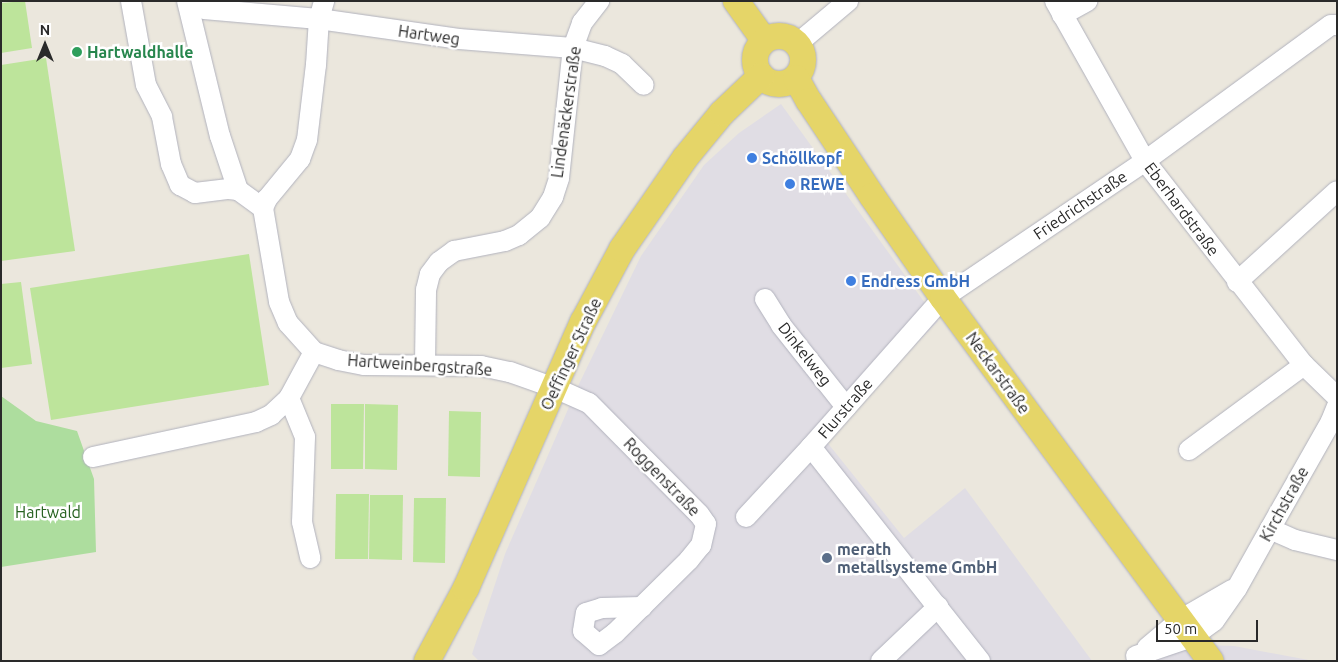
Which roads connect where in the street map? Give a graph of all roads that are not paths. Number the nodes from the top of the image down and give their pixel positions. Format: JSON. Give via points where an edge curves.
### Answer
{"nodes":[{"id":1,"x":132,"y":1,"type":"edge"},
{"id":2,"x":598,"y":1,"type":"edge"},
{"id":3,"x":736,"y":1,"type":"edge"},
{"id":4,"x":848,"y":1,"type":"edge"},
{"id":5,"x":1087,"y":1,"type":"edge"},
{"id":6,"x":196,"y":5,"type":"edge"},
{"id":7,"x":1059,"y":8,"type":"edge"},
{"id":8,"x":321,"y":10,"type":"edge"},
{"id":9,"x":1337,"y":25,"type":"edge"},
{"id":10,"x":764,"y":40,"type":"junction"},
{"id":11,"x":798,"y":44,"type":"junction"},
{"id":12,"x":573,"y":48,"type":"junction"},
{"id":13,"x":760,"y":76,"type":"junction"},
{"id":14,"x":796,"y":78,"type":"junction"},
{"id":15,"x":644,"y":86,"type":"dead end"},
{"id":16,"x":1145,"y":161,"type":"junction"},
{"id":17,"x":238,"y":190,"type":"junction"},
{"id":18,"x":1337,"y":191,"type":"edge"},
{"id":19,"x":262,"y":208,"type":"junction"},
{"id":20,"x":1237,"y":282,"type":"junction"},
{"id":21,"x":943,"y":298,"type":"junction"},
{"id":22,"x":765,"y":300,"type":"dead end"},
{"id":23,"x":314,"y":352,"type":"junction"},
{"id":24,"x":425,"y":364,"type":"junction"},
{"id":25,"x":1304,"y":365,"type":"junction"},
{"id":26,"x":555,"y":388,"type":"junction"},
{"id":27,"x":1337,"y":397,"type":"edge"},
{"id":28,"x":289,"y":398,"type":"junction"},
{"id":29,"x":846,"y":407,"type":"junction"},
{"id":30,"x":1335,"y":416,"type":"edge"},
{"id":31,"x":811,"y":447,"type":"junction"},
{"id":32,"x":1189,"y":450,"type":"dead end"},
{"id":33,"x":93,"y":457,"type":"dead end"},
{"id":34,"x":746,"y":517,"type":"dead end"},
{"id":35,"x":1270,"y":529,"type":"junction"},
{"id":36,"x":1337,"y":550,"type":"edge"},
{"id":37,"x":310,"y":558,"type":"dead end"},
{"id":38,"x":642,"y":607,"type":"dead end"},
{"id":39,"x":938,"y":607,"type":"junction"},
{"id":40,"x":1186,"y":628,"type":"junction"},
{"id":41,"x":1133,"y":658,"type":"edge"},
{"id":42,"x":427,"y":661,"type":"edge"},
{"id":43,"x":881,"y":661,"type":"edge"},
{"id":44,"x":980,"y":661,"type":"edge"},
{"id":45,"x":1211,"y":661,"type":"edge"}],
"edges":[{"from":1,"to":17,"type":"street","via":[[146,85],[162,117],[171,164],[180,185],[195,193]]},
{"from":2,"to":12,"type":"street","name":"Lindenäckerstraße","via":[[582,23]]},
{"from":3,"to":10,"type":"main road"},
{"from":4,"to":11,"type":"street"},
{"from":5,"to":7,"type":"street"},
{"from":6,"to":8,"type":"street","name":"Hartweg"},
{"from":6,"to":17,"type":"street","name":"Hartweg","via":[[220,136]]},
{"from":7,"to":16,"type":"street","name":"Eberhardstraße"},
{"from":8,"to":12,"type":"street","name":"Hartweg","via":[[453,39]]},
{"from":8,"to":19,"type":"street","via":[[307,140],[300,159]]},
{"from":9,"to":16,"type":"street","name":"Friedrichstraße","via":[[1331,25]]},
{"from":10,"to":11,"type":"main road","via":[[785,36]]},
{"from":10,"to":13,"type":"main road","via":[[754,58]]},
{"from":11,"to":14,"type":"main road","via":[[804,61]]},
{"from":12,"to":15,"type":"street","name":"Hartweg","via":[[622,64]]},
{"from":12,"to":24,"type":"street","name":"Lindenäckerstraße","via":[[559,178],[553,197],[540,218],[519,235],[454,251],[439,262],[430,274],[426,290]]},
{"from":13,"to":14,"type":"main road","via":[[778,85]]},
{"from":13,"to":26,"type":"main road","name":"Oeffinger Straße","via":[[722,113],[685,158],[622,249],[583,322]]},
{"from":14,"to":21,"type":"main road","name":"Neckarstraße"},
{"from":16,"to":20,"type":"street","name":"Eberhardstraße"},
{"from":16,"to":21,"type":"street","name":"Friedrichstraße"},
{"from":17,"to":19,"type":"street"},
{"from":18,"to":20,"type":"street"},
{"from":19,"to":23,"type":"street","name":"Hartweinbergstraße","via":[[279,302],[288,324]]},
{"from":20,"to":25,"type":"street","name":"Eberhardstraße"},
{"from":21,"to":29,"type":"street","name":"Flurstraße"},
{"from":21,"to":40,"type":"main road","name":"Neckarstraße"},
{"from":22,"to":29,"type":"street","name":"Dinkelweg"},
{"from":23,"to":24,"type":"street","name":"Hartweinbergstraße","via":[[364,365]]},
{"from":23,"to":28,"type":"street"},
{"from":24,"to":26,"type":"street","name":"Hartweinbergstraße","via":[[481,366],[510,372]]},
{"from":25,"to":27,"type":"street","name":"Eberhardstraße"},
{"from":25,"to":32,"type":"street"},
{"from":26,"to":38,"type":"street","name":"Roggenstraße","via":[[589,403],[706,524],[701,545]]},
{"from":26,"to":42,"type":"main road","name":"Oeffinger Straße","via":[[466,588]]},
{"from":28,"to":33,"type":"street","via":[[256,422]]},
{"from":28,"to":37,"type":"street","via":[[305,437],[302,522]]},
{"from":29,"to":31,"type":"street","name":"Flurstraße"},
{"from":30,"to":35,"type":"street","name":"Kirchstraße"},
{"from":31,"to":34,"type":"street","name":"Flurstraße"},
{"from":31,"to":39,"type":"street"},
{"from":35,"to":36,"type":"street","via":[[1295,540]]},
{"from":35,"to":40,"type":"street","name":"Kirchstraße","via":[[1237,588]]},
{"from":39,"to":43,"type":"street"},
{"from":39,"to":44,"type":"street"},
{"from":40,"to":41,"type":"street","name":"Kirchstraße"},
{"from":40,"to":45,"type":"main road","name":"Neckarstraße"}]}
